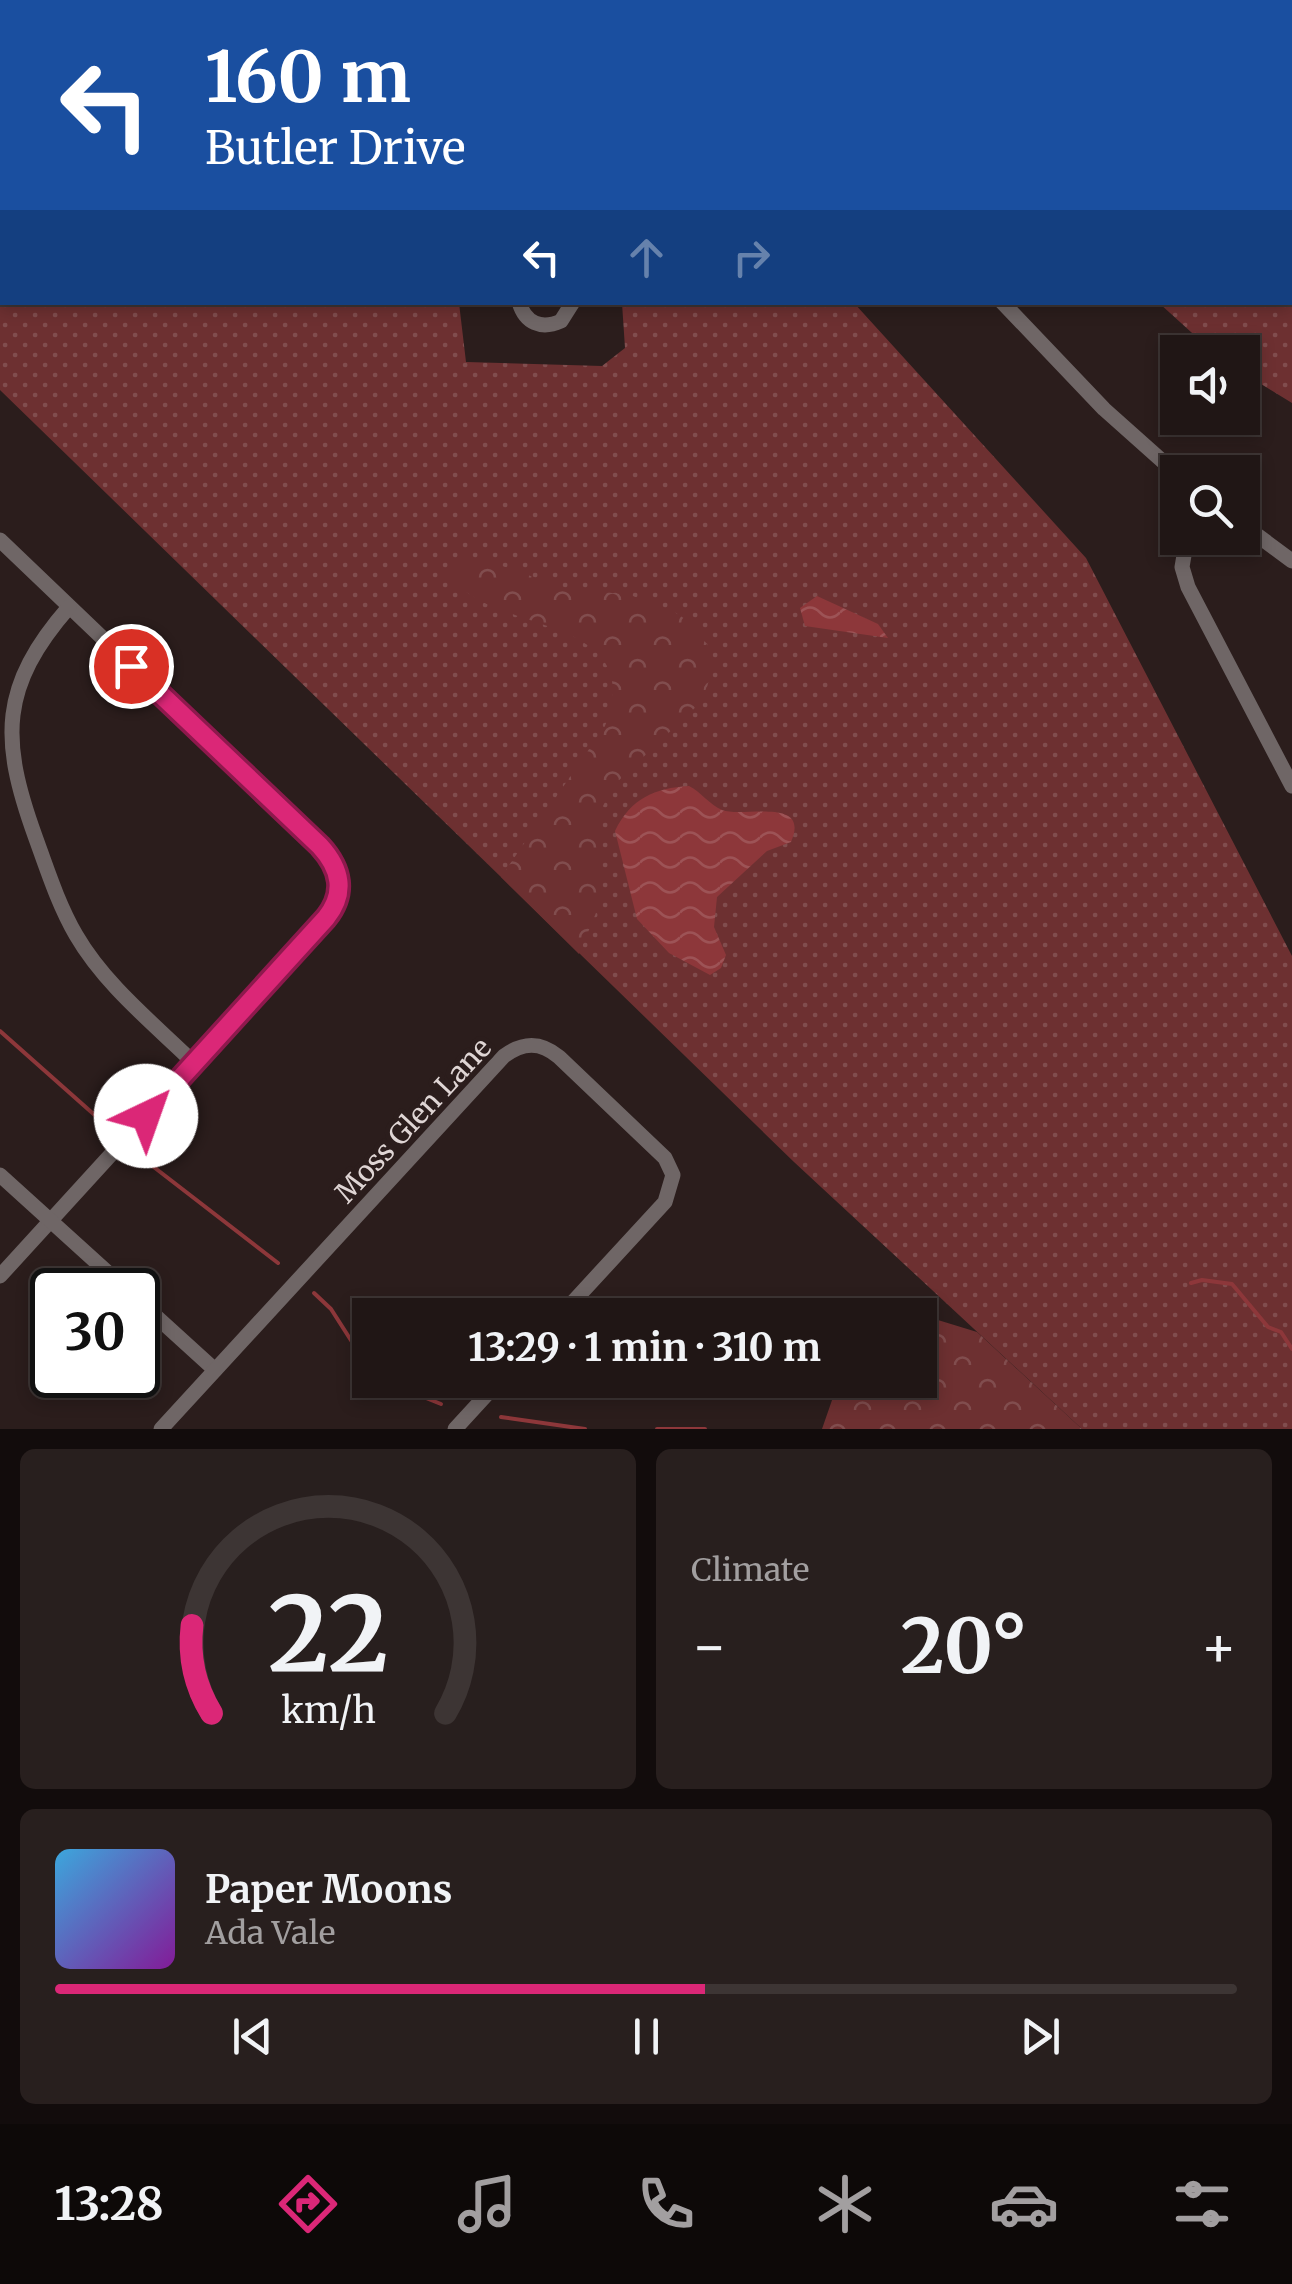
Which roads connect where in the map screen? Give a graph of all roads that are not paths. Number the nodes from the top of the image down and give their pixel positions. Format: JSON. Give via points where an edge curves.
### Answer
{"nodes":[{"id":1,"x":520,"y":305,"type":"edge"},
{"id":2,"x":572,"y":305,"type":"edge"},
{"id":3,"x":1005,"y":305,"type":"edge"},
{"id":4,"x":1160,"y":459,"type":"edge"},
{"id":5,"x":1260,"y":537,"type":"edge"},
{"id":6,"x":0,"y":540,"type":"edge"},
{"id":7,"x":1184,"y":555,"type":"edge"},
{"id":8,"x":1292,"y":561,"type":"edge"},
{"id":9,"x":69,"y":606,"type":"junction"},
{"id":10,"x":1292,"y":786,"type":"edge"},
{"id":11,"x":194,"y":1063,"type":"junction"},
{"id":12,"x":0,"y":1175,"type":"edge"},
{"id":13,"x":50,"y":1221,"type":"junction"},
{"id":14,"x":102,"y":1268,"type":"edge"},
{"id":15,"x":0,"y":1276,"type":"edge"},
{"id":16,"x":577,"y":1298,"type":"edge"},
{"id":17,"x":160,"y":1320,"type":"edge"},
{"id":18,"x":216,"y":1370,"type":"junction"},
{"id":19,"x":483,"y":1398,"type":"edge"},
{"id":20,"x":161,"y":1429,"type":"edge"},
{"id":21,"x":455,"y":1429,"type":"edge"}],
"edges":[{"from":1,"to":2,"type":"street","via":[[527,319],[544,326],[565,318]]},
{"from":3,"to":4,"type":"street"},
{"from":5,"to":8,"type":"street"},
{"from":6,"to":9,"type":"street"},
{"from":7,"to":10,"type":"street","via":[[1188,587]]},
{"from":9,"to":11,"type":"street","via":[[32,652],[16,686],[8,730],[14,778],[76,936],[122,994]]},
{"from":9,"to":11,"type":"street","via":[[320,846],[338,874],[333,909]]},
{"from":11,"to":13,"type":"street"},
{"from":12,"to":13,"type":"street"},
{"from":13,"to":14,"type":"street"},
{"from":13,"to":15,"type":"street"},
{"from":16,"to":18,"type":"street","name":"Moss Glen Lane","via":[[658,1210],[673,1175],[665,1158],[559,1057],[530,1044],[504,1056]]},
{"from":17,"to":18,"type":"street"},
{"from":18,"to":20,"type":"street","name":"Moss Glen Lane"},
{"from":19,"to":21,"type":"street"}]}
